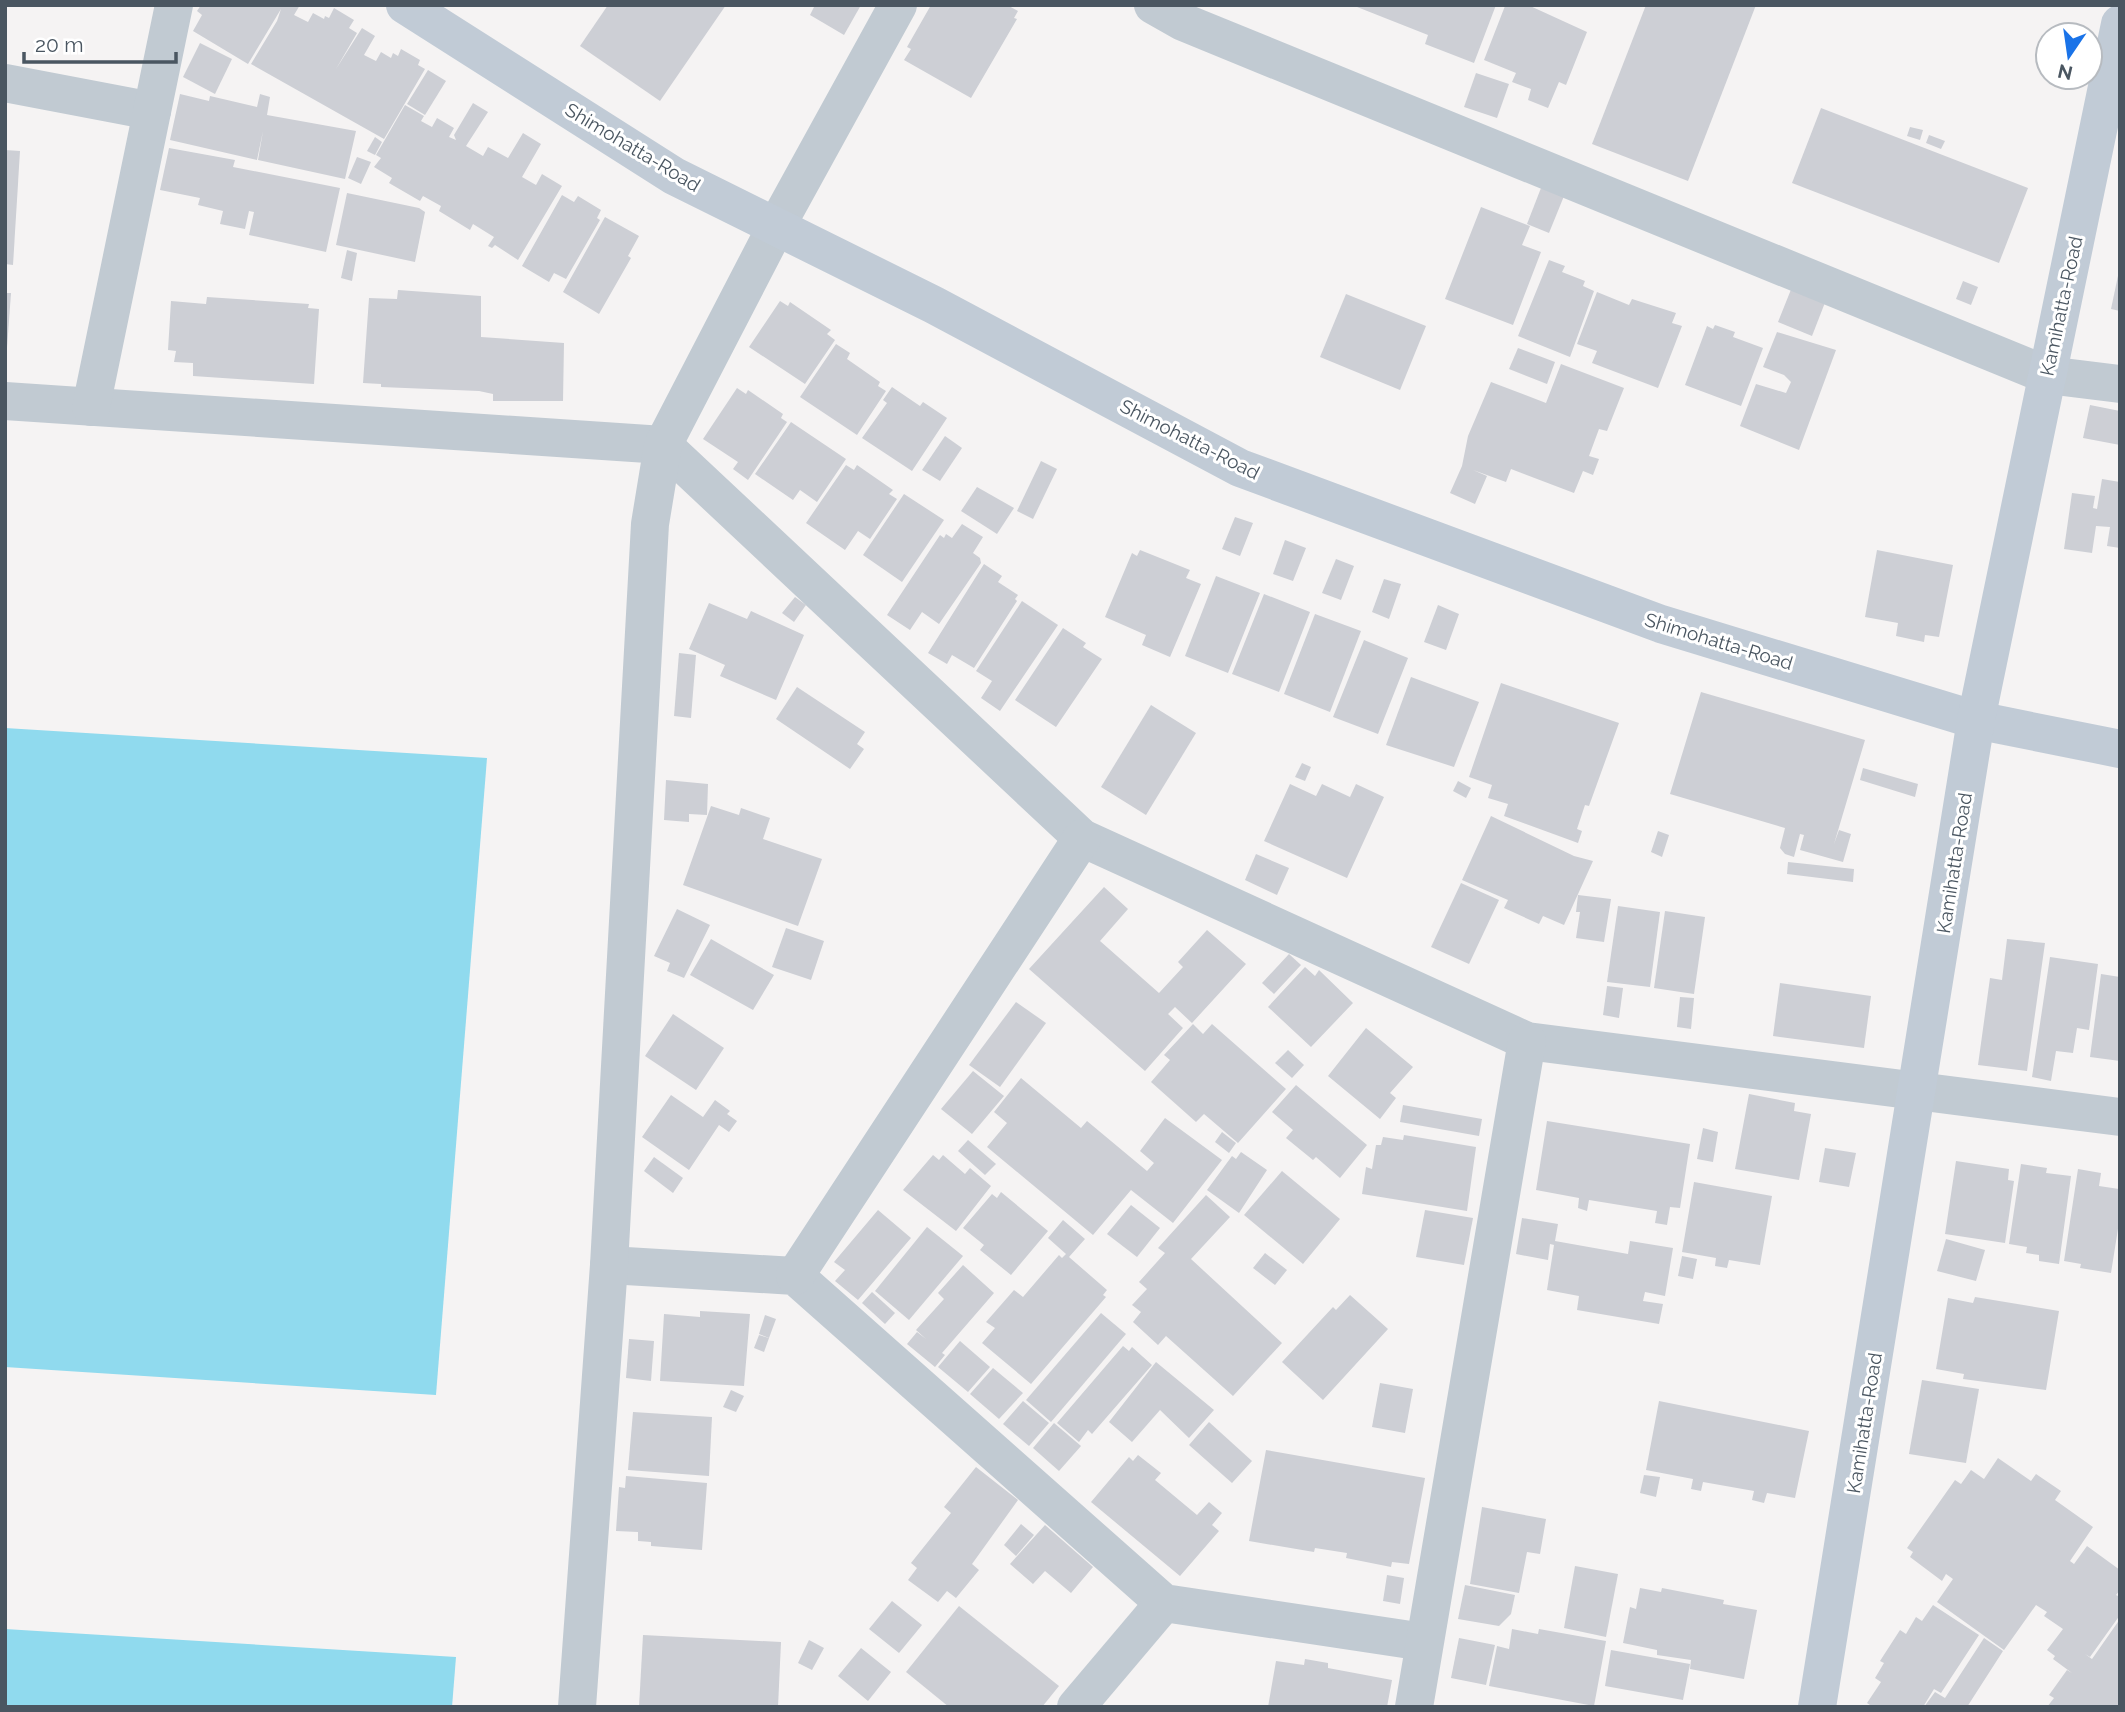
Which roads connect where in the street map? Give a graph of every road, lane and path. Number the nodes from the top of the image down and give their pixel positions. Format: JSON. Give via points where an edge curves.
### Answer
{"nodes":[{"id":1,"x":174,"y":5,"type":"edge"},
{"id":2,"x":405,"y":5,"type":"edge"},
{"id":3,"x":898,"y":5,"type":"edge"},
{"id":4,"x":1176,"y":11,"type":"edge"},
{"id":5,"x":2120,"y":24,"type":"edge"},
{"id":6,"x":5,"y":83,"type":"edge"},
{"id":7,"x":152,"y":111,"type":"junction"},
{"id":8,"x":778,"y":225,"type":"junction"},
{"id":9,"x":2047,"y":375,"type":"junction"},
{"id":10,"x":2120,"y":384,"type":"edge"},
{"id":11,"x":5,"y":401,"type":"edge"},
{"id":12,"x":91,"y":407,"type":"junction"},
{"id":13,"x":663,"y":445,"type":"junction"},
{"id":14,"x":1976,"y":720,"type":"junction"},
{"id":15,"x":2120,"y":749,"type":"edge"},
{"id":16,"x":1082,"y":838,"type":"junction"},
{"id":17,"x":1527,"y":1041,"type":"junction"},
{"id":18,"x":1919,"y":1090,"type":"junction"},
{"id":19,"x":2120,"y":1117,"type":"edge"},
{"id":20,"x":609,"y":1265,"type":"junction"},
{"id":21,"x":795,"y":1276,"type":"junction"},
{"id":22,"x":1164,"y":1603,"type":"junction"},
{"id":23,"x":1424,"y":1642,"type":"junction"},
{"id":24,"x":577,"y":1707,"type":"edge"},
{"id":25,"x":1076,"y":1707,"type":"edge"},
{"id":26,"x":1414,"y":1707,"type":"edge"},
{"id":27,"x":1817,"y":1707,"type":"edge"}],
"edges":[{"from":1,"to":7,"type":"street"},
{"from":2,"to":8,"type":"street","name":"Shimohatta-Road","via":[[674,176]]},
{"from":3,"to":8,"type":"street"},
{"from":4,"to":9,"type":"street"},
{"from":5,"to":9,"type":"street","name":"Kamihatta-Road"},
{"from":6,"to":7,"type":"street"},
{"from":7,"to":12,"type":"street"},
{"from":8,"to":13,"type":"street"},
{"from":8,"to":14,"type":"street","name":"Shimohatta-Road","via":[[1240,468],[1661,624]]},
{"from":9,"to":10,"type":"street"},
{"from":9,"to":14,"type":"street","name":"Kamihatta-Road"},
{"from":11,"to":12,"type":"street"},
{"from":12,"to":13,"type":"street"},
{"from":13,"to":16,"type":"street"},
{"from":13,"to":20,"type":"street","via":[[650,524]]},
{"from":14,"to":15,"type":"street","name":"Shimohatta-Road"},
{"from":14,"to":18,"type":"street","name":"Kamihatta-Road"},
{"from":16,"to":17,"type":"street"},
{"from":16,"to":21,"type":"street"},
{"from":17,"to":18,"type":"street"},
{"from":17,"to":23,"type":"street"},
{"from":18,"to":19,"type":"street"},
{"from":18,"to":27,"type":"street","name":"Kamihatta-Road"},
{"from":20,"to":21,"type":"street"},
{"from":20,"to":24,"type":"street"},
{"from":21,"to":22,"type":"street"},
{"from":22,"to":23,"type":"street"},
{"from":22,"to":25,"type":"street"},
{"from":23,"to":26,"type":"street"}]}
